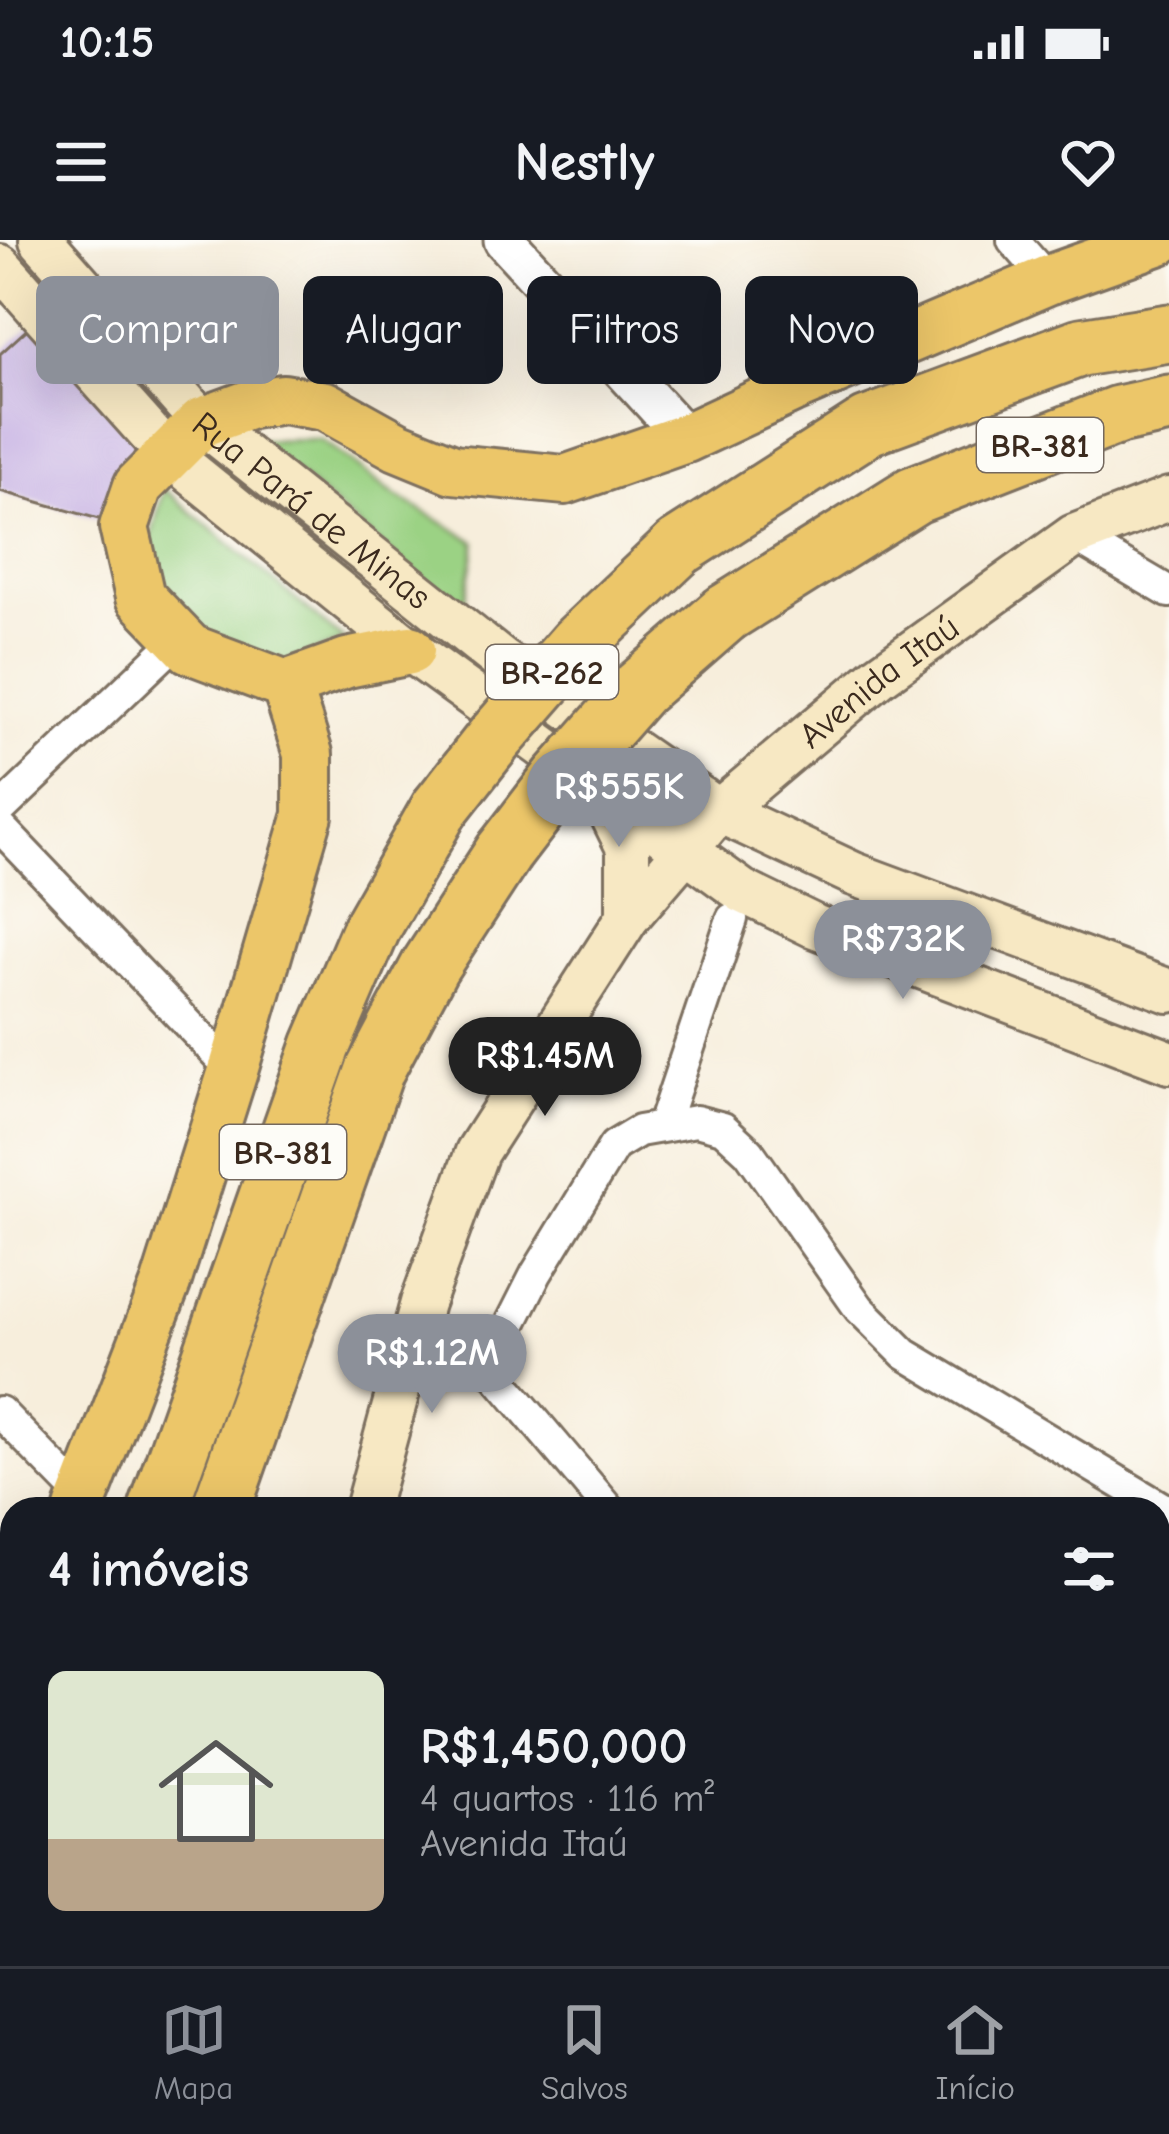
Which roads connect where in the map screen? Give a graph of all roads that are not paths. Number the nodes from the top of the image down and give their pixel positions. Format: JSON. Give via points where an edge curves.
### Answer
{"nodes":[{"id":1,"x":40,"y":240,"type":"edge"},
{"id":2,"x":503,"y":240,"type":"edge"},
{"id":3,"x":1012,"y":240,"type":"edge"},
{"id":4,"x":1160,"y":240,"type":"edge"},
{"id":5,"x":0,"y":266,"type":"edge"},
{"id":6,"x":1048,"y":280,"type":"junction"},
{"id":7,"x":1169,"y":333,"type":"edge"},
{"id":8,"x":1169,"y":404,"type":"edge"},
{"id":9,"x":185,"y":438,"type":"junction"},
{"id":10,"x":686,"y":438,"type":"junction"},
{"id":11,"x":1169,"y":499,"type":"edge"},
{"id":12,"x":1074,"y":536,"type":"junction"},
{"id":13,"x":678,"y":548,"type":"joint"},
{"id":14,"x":1169,"y":592,"type":"edge"},
{"id":15,"x":726,"y":613,"type":"joint"},
{"id":16,"x":179,"y":638,"type":"junction"},
{"id":17,"x":410,"y":650,"type":"junction"},
{"id":18,"x":286,"y":685,"type":"junction"},
{"id":19,"x":598,"y":787,"type":"junction"},
{"id":20,"x":440,"y":808,"type":"joint"},
{"id":21,"x":0,"y":810,"type":"edge"},
{"id":22,"x":719,"y":812,"type":"junction"},
{"id":23,"x":0,"y":826,"type":"edge"},
{"id":24,"x":686,"y":850,"type":"junction"},
{"id":25,"x":504,"y":852,"type":"joint"},
{"id":26,"x":628,"y":917,"type":"junction"},
{"id":27,"x":732,"y":919,"type":"dead end"},
{"id":28,"x":1169,"y":991,"type":"edge"},
{"id":29,"x":1169,"y":1062,"type":"edge"},
{"id":30,"x":233,"y":1071,"type":"junction"},
{"id":31,"x":663,"y":1125,"type":"junction"},
{"id":32,"x":0,"y":1412,"type":"edge"},
{"id":33,"x":75,"y":1497,"type":"edge"},
{"id":34,"x":84,"y":1497,"type":"edge"},
{"id":35,"x":162,"y":1497,"type":"edge"},
{"id":36,"x":225,"y":1497,"type":"edge"},
{"id":37,"x":369,"y":1497,"type":"edge"},
{"id":38,"x":599,"y":1497,"type":"edge"},
{"id":39,"x":1144,"y":1497,"type":"edge"}],
"edges":[{"from":1,"to":9,"type":"main road","name":"Rua Pará de Minas"},
{"from":2,"to":10,"type":"street"},
{"from":3,"to":6,"type":"street"},
{"from":4,"to":6,"type":"main road"},
{"from":5,"to":9,"type":"main road","name":"Rua Pará de Minas"},
{"from":6,"to":10,"type":"main road"},
{"from":7,"to":13,"type":"highway","number":"BR-381","via":[[1081,347],[868,426]]},
{"from":8,"to":15,"type":"highway","number":"BR-381","via":[[1118,415],[914,495]]},
{"from":9,"to":10,"type":"main road","via":[[251,404],[283,399],[325,406],[453,469],[565,481]]},
{"from":9,"to":16,"type":"main road","via":[[138,486],[124,527],[140,597]]},
{"from":9,"to":17,"type":"main road","name":"Rua Pará de Minas"},
{"from":9,"to":22,"type":"main road","name":"Rua Pará de Minas"},
{"from":11,"to":12,"type":"main road","name":"Avenida Itaú"},
{"from":12,"to":14,"type":"street"},
{"from":12,"to":22,"type":"main road","name":"Avenida Itaú","via":[[879,676]]},
{"from":13,"to":20,"type":"highway","number":"BR-262","bridge":true,"via":[[577,644]]},
{"from":15,"to":25,"type":"highway","number":"BR-262","bridge":true,"via":[[639,689]]},
{"from":16,"to":18,"type":"main road"},
{"from":16,"to":21,"type":"street"},
{"from":17,"to":18,"type":"main road"},
{"from":17,"to":19,"type":"main road","name":"Rua Pará de Minas"},
{"from":18,"to":30,"type":"main road","via":[[308,754],[308,814]]},
{"from":19,"to":24,"type":"main road","name":"Rua Pará de Minas"},
{"from":19,"to":26,"type":"main road","via":[[628,848]]},
{"from":20,"to":35,"type":"highway","number":"BR-381","via":[[371,929],[321,1046]]},
{"from":22,"to":24,"type":"main road","name":"Avenida Itaú"},
{"from":22,"to":28,"type":"main road","name":"Rua Pará de Minas","via":[[854,874]]},
{"from":23,"to":30,"type":"street"},
{"from":24,"to":26,"type":"main road","name":"Avenida Itaú"},
{"from":24,"to":29,"type":"main road","name":"Rua Pará de Minas","via":[[814,926]]},
{"from":25,"to":36,"type":"highway","number":"BR-381","via":[[375,1070]]},
{"from":26,"to":37,"type":"main road","name":"Avenida Itaú","via":[[478,1152],[422,1303]]},
{"from":27,"to":31,"type":"street"},
{"from":30,"to":34,"type":"main road","via":[[166,1283]]},
{"from":31,"to":38,"type":"street","via":[[614,1146],[489,1367]]},
{"from":31,"to":39,"type":"street","via":[[723,1128],[749,1151],[859,1308],[905,1354]]},
{"from":32,"to":33,"type":"street"}]}
